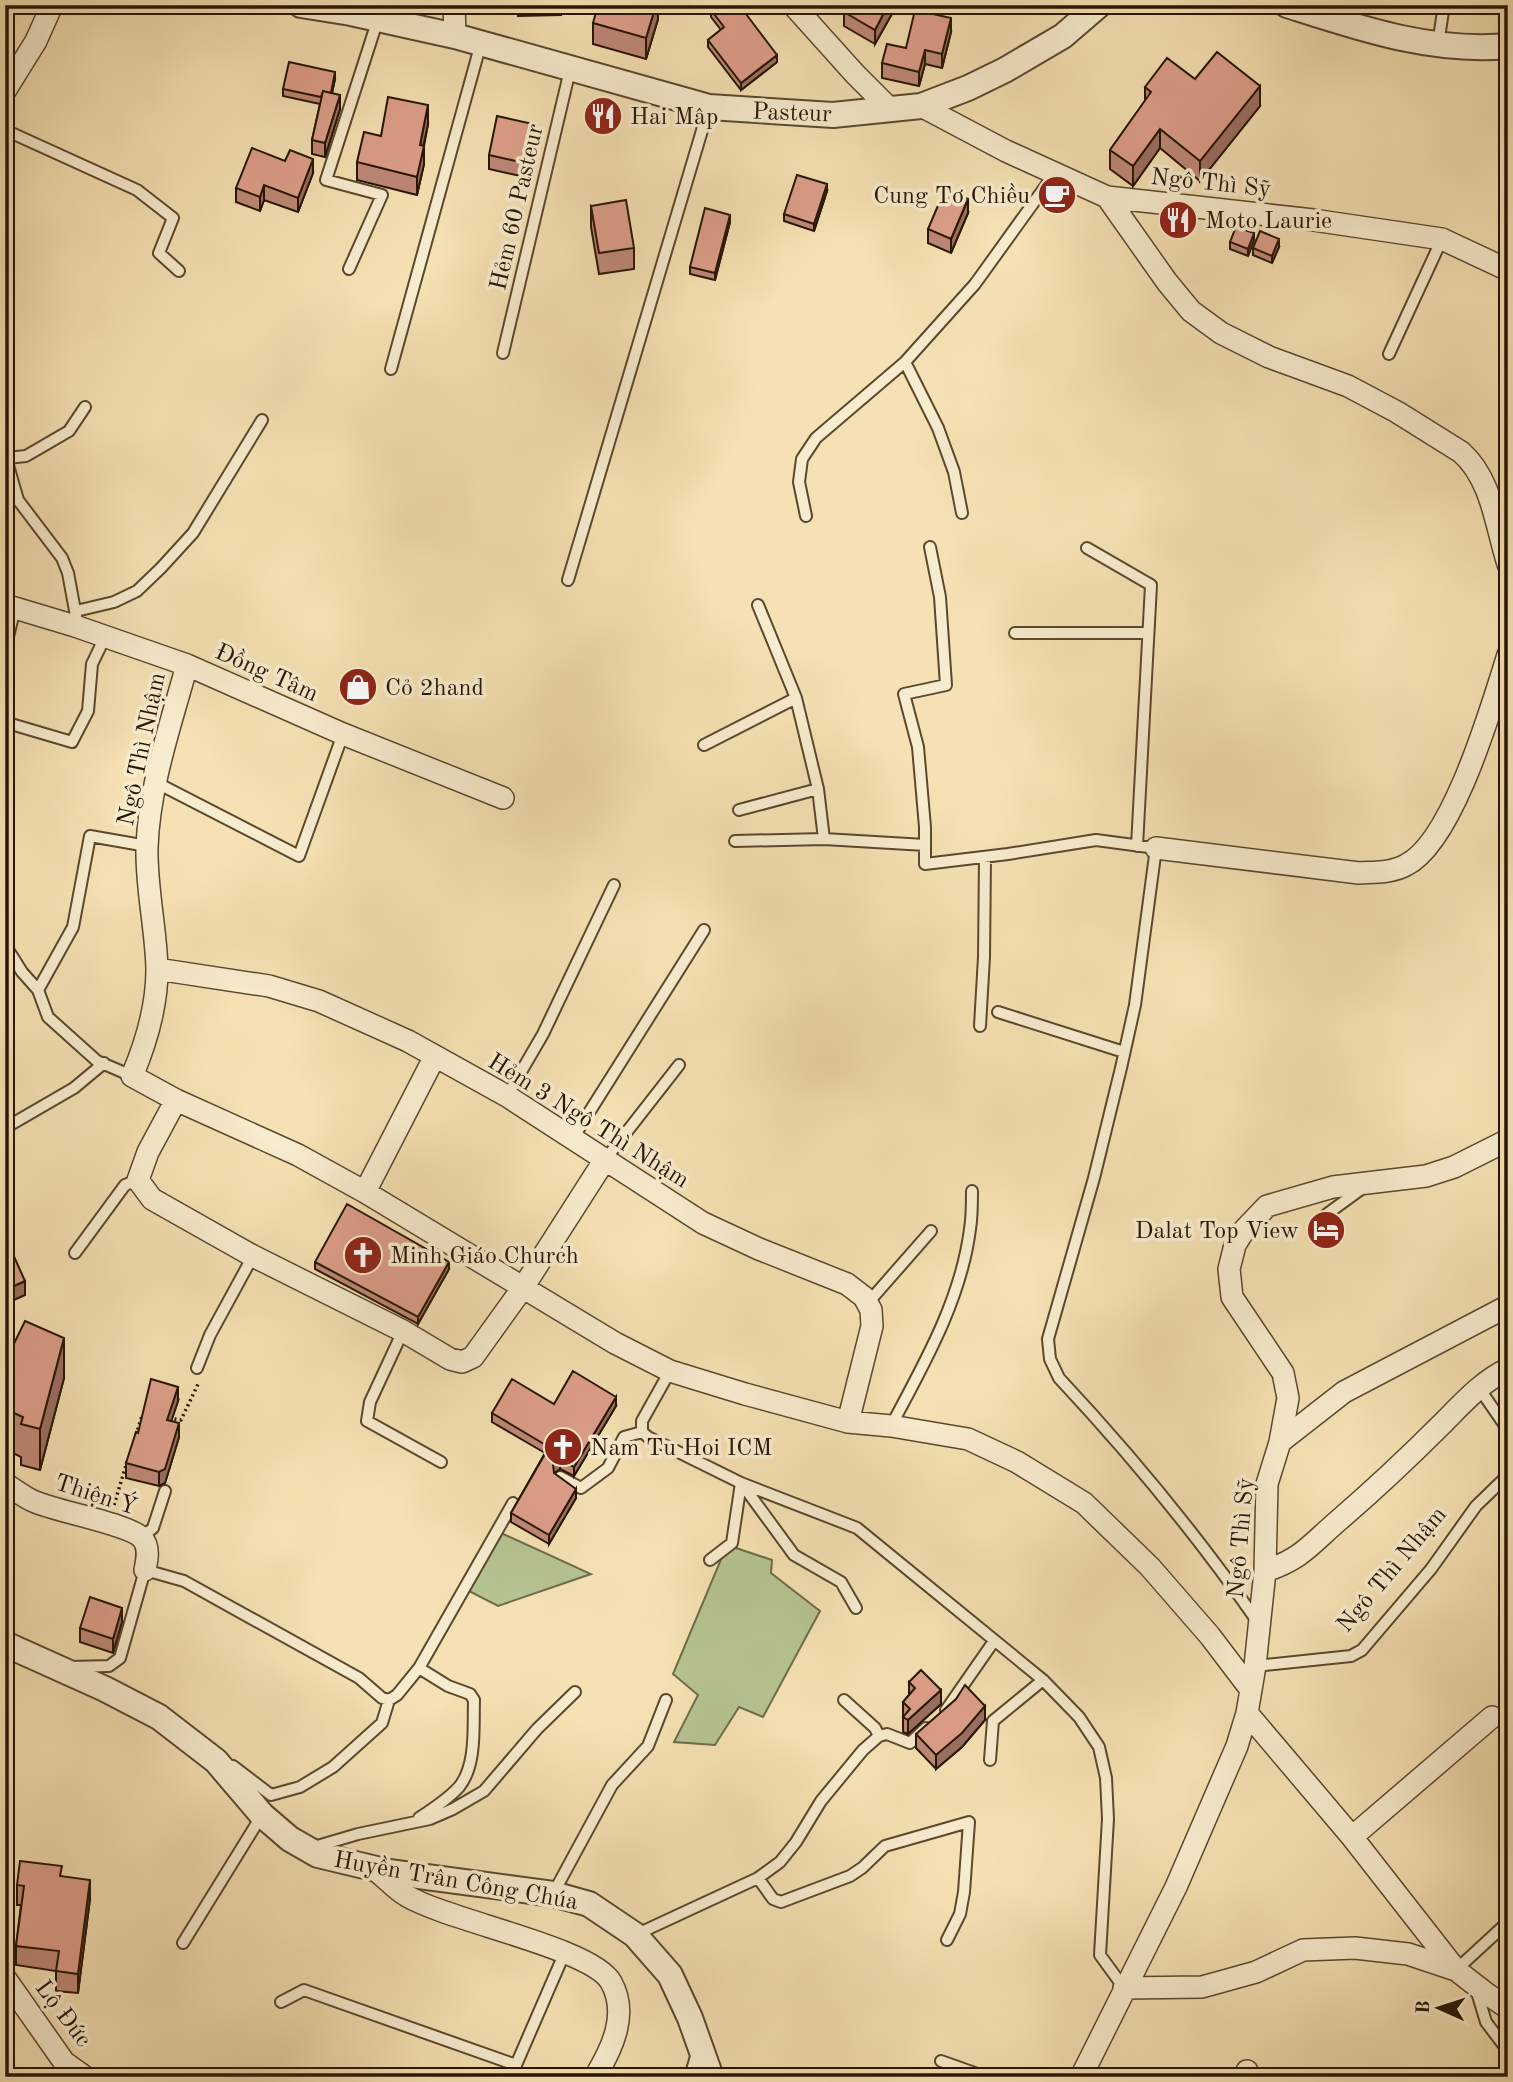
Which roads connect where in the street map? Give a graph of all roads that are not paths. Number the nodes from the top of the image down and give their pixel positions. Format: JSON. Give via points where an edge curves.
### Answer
{"nodes":[{"id":1,"x":52,"y":5,"type":"edge"},
{"id":2,"x":301,"y":5,"type":"edge"},
{"id":3,"x":454,"y":5,"type":"edge"},
{"id":4,"x":793,"y":5,"type":"edge"},
{"id":5,"x":1099,"y":5,"type":"edge"},
{"id":6,"x":1287,"y":5,"type":"edge"},
{"id":7,"x":1444,"y":5,"type":"edge"},
{"id":8,"x":379,"y":19,"type":"junction"},
{"id":9,"x":455,"y":36,"type":"junction"},
{"id":10,"x":481,"y":43,"type":"junction"},
{"id":11,"x":1438,"y":45,"type":"junction"},
{"id":12,"x":1508,"y":46,"type":"edge"},
{"id":13,"x":570,"y":70,"type":"junction"},
{"id":14,"x":5,"y":91,"type":"edge"},
{"id":15,"x":921,"y":106,"type":"junction"},
{"id":16,"x":709,"y":107,"type":"junction"},
{"id":17,"x":890,"y":109,"type":"junction"},
{"id":18,"x":5,"y":130,"type":"edge"},
{"id":19,"x":1055,"y":173,"type":"junction"},
{"id":20,"x":1107,"y":197,"type":"junction"},
{"id":21,"x":1442,"y":239,"type":"junction"},
{"id":22,"x":349,"y":269,"type":"dead end"},
{"id":23,"x":1508,"y":270,"type":"edge"},
{"id":24,"x":180,"y":271,"type":"dead end"},
{"id":25,"x":503,"y":353,"type":"dead end"},
{"id":26,"x":1389,"y":354,"type":"dead end"},
{"id":27,"x":905,"y":362,"type":"junction"},
{"id":28,"x":391,"y":369,"type":"dead end"},
{"id":29,"x":85,"y":407,"type":"dead end"},
{"id":30,"x":262,"y":420,"type":"dead end"},
{"id":31,"x":6,"y":457,"type":"edge"},
{"id":32,"x":962,"y":513,"type":"dead end"},
{"id":33,"x":806,"y":516,"type":"dead end"},
{"id":34,"x":930,"y":547,"type":"dead end"},
{"id":35,"x":1087,"y":548,"type":"dead end"},
{"id":36,"x":1508,"y":564,"type":"edge"},
{"id":37,"x":568,"y":580,"type":"dead end"},
{"id":38,"x":758,"y":605,"type":"dead end"},
{"id":39,"x":10,"y":607,"type":"edge"},
{"id":40,"x":75,"y":618,"type":"junction"},
{"id":41,"x":1148,"y":633,"type":"junction"},
{"id":42,"x":1015,"y":634,"type":"dead end"},
{"id":43,"x":105,"y":636,"type":"junction"},
{"id":44,"x":5,"y":649,"type":"edge"},
{"id":45,"x":1508,"y":655,"type":"edge"},
{"id":46,"x":187,"y":665,"type":"junction"},
{"id":47,"x":796,"y":698,"type":"junction"},
{"id":48,"x":5,"y":715,"type":"edge"},
{"id":49,"x":343,"y":734,"type":"junction"},
{"id":50,"x":704,"y":745,"type":"dead end"},
{"id":51,"x":157,"y":783,"type":"junction"},
{"id":52,"x":818,"y":789,"type":"junction"},
{"id":53,"x":503,"y":798,"type":"dead end"},
{"id":54,"x":739,"y":810,"type":"dead end"},
{"id":55,"x":824,"y":839,"type":"junction"},
{"id":56,"x":735,"y":841,"type":"dead end"},
{"id":57,"x":925,"y":845,"type":"junction"},
{"id":58,"x":147,"y":846,"type":"junction"},
{"id":59,"x":1147,"y":847,"type":"junction"},
{"id":60,"x":985,"y":857,"type":"junction"},
{"id":61,"x":614,"y":885,"type":"dead end"},
{"id":62,"x":704,"y":930,"type":"dead end"},
{"id":63,"x":5,"y":946,"type":"edge"},
{"id":64,"x":157,"y":970,"type":"junction"},
{"id":65,"x":38,"y":990,"type":"junction"},
{"id":66,"x":998,"y":1012,"type":"dead end"},
{"id":67,"x":980,"y":1026,"type":"dead end"},
{"id":68,"x":1124,"y":1052,"type":"junction"},
{"id":69,"x":435,"y":1056,"type":"junction"},
{"id":70,"x":104,"y":1063,"type":"junction"},
{"id":71,"x":679,"y":1065,"type":"dead end"},
{"id":72,"x":132,"y":1076,"type":"junction"},
{"id":73,"x":507,"y":1096,"type":"junction"},
{"id":74,"x":176,"y":1100,"type":"junction"},
{"id":75,"x":5,"y":1128,"type":"edge"},
{"id":76,"x":573,"y":1138,"type":"junction"},
{"id":77,"x":1508,"y":1140,"type":"edge"},
{"id":78,"x":604,"y":1161,"type":"junction"},
{"id":79,"x":138,"y":1180,"type":"junction"},
{"id":80,"x":1368,"y":1183,"type":"junction"},
{"id":81,"x":972,"y":1191,"type":"dead end"},
{"id":82,"x":365,"y":1192,"type":"junction"},
{"id":83,"x":1327,"y":1214,"type":"dead end"},
{"id":84,"x":931,"y":1231,"type":"dead end"},
{"id":85,"x":75,"y":1253,"type":"dead end"},
{"id":86,"x":253,"y":1256,"type":"junction"},
{"id":87,"x":524,"y":1286,"type":"junction"},
{"id":88,"x":867,"y":1304,"type":"junction"},
{"id":89,"x":1508,"y":1306,"type":"edge"},
{"id":90,"x":403,"y":1331,"type":"junction"},
{"id":91,"x":1508,"y":1369,"type":"edge"},
{"id":92,"x":670,"y":1371,"type":"junction"},
{"id":93,"x":198,"y":1374,"type":"road end"},
{"id":94,"x":1479,"y":1388,"type":"junction"},
{"id":95,"x":848,"y":1422,"type":"junction"},
{"id":96,"x":891,"y":1426,"type":"junction"},
{"id":97,"x":1508,"y":1430,"type":"edge"},
{"id":98,"x":642,"y":1432,"type":"junction"},
{"id":99,"x":1280,"y":1442,"type":"junction"},
{"id":100,"x":441,"y":1462,"type":"dead end"},
{"id":101,"x":1508,"y":1475,"type":"edge"},
{"id":102,"x":560,"y":1477,"type":"edge"},
{"id":103,"x":741,"y":1483,"type":"junction"},
{"id":104,"x":5,"y":1484,"type":"edge"},
{"id":105,"x":165,"y":1491,"type":"dead end"},
{"id":106,"x":513,"y":1503,"type":"edge"},
{"id":107,"x":142,"y":1537,"type":"junction"},
{"id":108,"x":710,"y":1560,"type":"dead end"},
{"id":109,"x":145,"y":1570,"type":"junction"},
{"id":110,"x":1265,"y":1571,"type":"junction"},
{"id":111,"x":856,"y":1608,"type":"dead end"},
{"id":112,"x":1259,"y":1624,"type":"junction"},
{"id":113,"x":994,"y":1641,"type":"junction"},
{"id":114,"x":5,"y":1644,"type":"edge"},
{"id":115,"x":1255,"y":1666,"type":"junction"},
{"id":116,"x":57,"y":1668,"type":"junction"},
{"id":117,"x":419,"y":1668,"type":"junction"},
{"id":118,"x":1043,"y":1680,"type":"junction"},
{"id":119,"x":1251,"y":1690,"type":"junction"},
{"id":120,"x":575,"y":1692,"type":"dead end"},
{"id":121,"x":389,"y":1700,"type":"junction"},
{"id":122,"x":666,"y":1700,"type":"dead end"},
{"id":123,"x":844,"y":1700,"type":"dead end"},
{"id":124,"x":1247,"y":1713,"type":"junction"},
{"id":125,"x":1492,"y":1717,"type":"dead end"},
{"id":126,"x":879,"y":1736,"type":"junction"},
{"id":127,"x":990,"y":1760,"type":"dead end"},
{"id":128,"x":216,"y":1761,"type":"junction"},
{"id":129,"x":262,"y":1815,"type":"junction"},
{"id":130,"x":411,"y":1824,"type":"junction"},
{"id":131,"x":1352,"y":1837,"type":"junction"},
{"id":132,"x":307,"y":1849,"type":"junction"},
{"id":133,"x":374,"y":1869,"type":"junction"},
{"id":134,"x":758,"y":1878,"type":"junction"},
{"id":135,"x":553,"y":1894,"type":"junction"},
{"id":136,"x":1508,"y":1922,"type":"edge"},
{"id":137,"x":635,"y":1935,"type":"junction"},
{"id":138,"x":947,"y":1940,"type":"dead end"},
{"id":139,"x":183,"y":1942,"type":"dead end"},
{"id":140,"x":565,"y":1952,"type":"junction"},
{"id":141,"x":1456,"y":1970,"type":"junction"},
{"id":142,"x":5,"y":1978,"type":"edge"},
{"id":143,"x":1475,"y":1984,"type":"junction"},
{"id":144,"x":1124,"y":1988,"type":"junction"},
{"id":145,"x":281,"y":2002,"type":"dead end"},
{"id":146,"x":1508,"y":2008,"type":"edge"},
{"id":147,"x":699,"y":2043,"type":"junction"},
{"id":148,"x":1508,"y":2051,"type":"edge"},
{"id":149,"x":941,"y":2062,"type":"dead end"},
{"id":150,"x":57,"y":2069,"type":"edge"},
{"id":151,"x":85,"y":2077,"type":"edge"},
{"id":152,"x":595,"y":2077,"type":"edge"},
{"id":153,"x":690,"y":2077,"type":"edge"},
{"id":154,"x":711,"y":2077,"type":"edge"},
{"id":155,"x":986,"y":2077,"type":"edge"},
{"id":156,"x":1081,"y":2077,"type":"edge"}],
"edges":[{"from":1,"to":14,"type":"street"},
{"from":2,"to":8,"type":"street","name":"Pasteur"},
{"from":3,"to":9,"type":"street"},
{"from":4,"to":17,"type":"street"},
{"from":5,"to":15,"type":"street","name":"Pasteur","via":[[1063,36],[1005,70]]},
{"from":6,"to":11,"type":"street","via":[[1370,31]]},
{"from":7,"to":11,"type":"lane"},
{"from":8,"to":9,"type":"street","name":"Pasteur"},
{"from":8,"to":22,"type":"lane","via":[[326,180],[382,195]]},
{"from":9,"to":10,"type":"street","name":"Pasteur"},
{"from":10,"to":13,"type":"street","name":"Pasteur"},
{"from":10,"to":28,"type":"lane"},
{"from":11,"to":12,"type":"street"},
{"from":13,"to":16,"type":"street","name":"Pasteur"},
{"from":13,"to":25,"type":"lane","name":"Hẻm 60 Pasteur"},
{"from":15,"to":17,"type":"street","name":"Pasteur"},
{"from":15,"to":19,"type":"street","name":"Ngô Thì Sỹ"},
{"from":16,"to":17,"type":"street","name":"Pasteur","via":[[833,114]]},
{"from":16,"to":37,"type":"lane"},
{"from":18,"to":24,"type":"lane","via":[[137,190],[173,218],[159,253]]},
{"from":19,"to":20,"type":"street","name":"Ngô Thì Sỹ"},
{"from":19,"to":27,"type":"lane","via":[[975,284]]},
{"from":20,"to":21,"type":"street","name":"Ngô Thì Sỹ"},
{"from":20,"to":36,"type":"street","via":[[1191,311],[1269,357],[1348,386],[1397,412],[1470,460],[1489,496]]},
{"from":21,"to":23,"type":"street","name":"Ngô Thì Sỹ"},
{"from":21,"to":26,"type":"lane"},
{"from":27,"to":32,"type":"lane","via":[[942,439]]},
{"from":27,"to":33,"type":"lane","via":[[816,438],[802,459],[799,482]]},
{"from":29,"to":31,"type":"lane","via":[[69,431],[26,456]]},
{"from":30,"to":40,"type":"lane","via":[[193,533],[161,568],[137,591]]},
{"from":31,"to":40,"type":"lane","via":[[18,500],[62,558]]},
{"from":34,"to":57,"type":"lane","via":[[940,597],[946,685],[904,694],[918,747]]},
{"from":35,"to":41,"type":"lane","via":[[1150,585]]},
{"from":38,"to":47,"type":"lane"},
{"from":39,"to":40,"type":"street","name":"Đồng Tâm"},
{"from":39,"to":44,"type":"lane"},
{"from":40,"to":43,"type":"street","name":"Đồng Tâm"},
{"from":41,"to":42,"type":"lane"},
{"from":41,"to":59,"type":"lane"},
{"from":43,"to":46,"type":"street","name":"Đồng Tâm"},
{"from":43,"to":48,"type":"lane","via":[[92,664],[88,711],[72,742],[11,724]]},
{"from":45,"to":59,"type":"street","via":[[1486,726],[1450,813],[1431,845],[1407,865],[1359,873]]},
{"from":46,"to":49,"type":"street","name":"Đồng Tâm"},
{"from":46,"to":51,"type":"street","name":"Ngô Thì Nhậm"},
{"from":47,"to":50,"type":"lane"},
{"from":47,"to":52,"type":"lane"},
{"from":49,"to":51,"type":"lane","via":[[299,856]]},
{"from":49,"to":53,"type":"street","name":"Đồng Tâm"},
{"from":51,"to":58,"type":"street","name":"Ngô Thì Nhậm"},
{"from":52,"to":54,"type":"lane"},
{"from":52,"to":55,"type":"lane"},
{"from":55,"to":56,"type":"lane"},
{"from":55,"to":57,"type":"lane"},
{"from":57,"to":60,"type":"lane","via":[[925,864]]},
{"from":58,"to":64,"type":"street","name":"Ngô Thì Nhậm"},
{"from":58,"to":65,"type":"lane","via":[[89,836],[73,927]]},
{"from":59,"to":60,"type":"lane","via":[[1096,840]]},
{"from":59,"to":68,"type":"lane","via":[[1135,1005]]},
{"from":60,"to":67,"type":"lane"},
{"from":61,"to":73,"type":"lane","via":[[543,1034]]},
{"from":62,"to":76,"type":"lane"},
{"from":63,"to":65,"type":"lane"},
{"from":64,"to":69,"type":"street","name":"Hẻm 3 Ngô Thì Nhậm","via":[[269,986],[319,1001]]},
{"from":64,"to":72,"type":"street","name":"Ngô Thì Nhậm","via":[[153,1020]]},
{"from":65,"to":70,"type":"lane","via":[[48,1017]]},
{"from":66,"to":68,"type":"lane"},
{"from":68,"to":112,"type":"lane","via":[[1048,1339],[1050,1359],[1059,1378],[1159,1489]]},
{"from":69,"to":73,"type":"street","name":"Hẻm 3 Ngô Thì Nhậm"},
{"from":69,"to":82,"type":"street"},
{"from":70,"to":72,"type":"lane"},
{"from":70,"to":75,"type":"lane","via":[[74,1088]]},
{"from":71,"to":78,"type":"lane"},
{"from":72,"to":74,"type":"street"},
{"from":73,"to":76,"type":"street","name":"Hẻm 3 Ngô Thì Nhậm"},
{"from":74,"to":79,"type":"street"},
{"from":74,"to":82,"type":"street","via":[[298,1155]]},
{"from":76,"to":78,"type":"street","name":"Hẻm 3 Ngô Thì Nhậm"},
{"from":77,"to":80,"type":"street","name":"Ngô Thì Sỹ","via":[[1454,1167]]},
{"from":78,"to":87,"type":"street"},
{"from":78,"to":88,"type":"street","name":"Hẻm 3 Ngô Thì Nhậm","via":[[703,1223],[847,1284]]},
{"from":79,"to":85,"type":"lane","via":[[125,1185]]},
{"from":79,"to":86,"type":"street","via":[[152,1199]]},
{"from":80,"to":83,"type":"lane"},
{"from":80,"to":99,"type":"street","name":"Ngô Thì Sỹ","via":[[1333,1187],[1268,1206],[1235,1245],[1229,1269],[1232,1297],[1283,1373],[1288,1398]]},
{"from":81,"to":96,"type":"lane","via":[[970,1231],[947,1315]]},
{"from":82,"to":87,"type":"street"},
{"from":84,"to":88,"type":"lane"},
{"from":86,"to":90,"type":"street"},
{"from":86,"to":93,"type":"lane","via":[[210,1335]]},
{"from":87,"to":90,"type":"street","via":[[473,1357],[462,1362]]},
{"from":87,"to":92,"type":"street"},
{"from":88,"to":95,"type":"street","via":[[872,1326]]},
{"from":89,"to":99,"type":"street","via":[[1344,1392]]},
{"from":90,"to":100,"type":"lane","via":[[370,1402],[367,1422]]},
{"from":91,"to":94,"type":"street"},
{"from":92,"to":95,"type":"street"},
{"from":92,"to":98,"type":"lane","via":[[642,1422]]},
{"from":94,"to":97,"type":"lane"},
{"from":94,"to":110,"type":"street","via":[[1310,1549],[1288,1564]]},
{"from":95,"to":96,"type":"street"},
{"from":96,"to":119,"type":"street","via":[[968,1438],[1084,1503],[1150,1567]]},
{"from":98,"to":102,"type":"lane","via":[[624,1437],[608,1468],[581,1488]]},
{"from":98,"to":103,"type":"lane"},
{"from":99,"to":110,"type":"street","name":"Ngô Thì Sỹ","via":[[1267,1484]]},
{"from":101,"to":115,"type":"lane","name":"Ngô Thì Nhậm","via":[[1476,1506],[1431,1569],[1362,1650],[1351,1656]]},
{"from":103,"to":108,"type":"lane","via":[[732,1543]]},
{"from":103,"to":111,"type":"lane","via":[[794,1555],[841,1582]]},
{"from":103,"to":113,"type":"lane","via":[[857,1528]]},
{"from":104,"to":107,"type":"street","name":"Thiện Ý","via":[[32,1501]]},
{"from":105,"to":107,"type":"lane","via":[[153,1528]]},
{"from":106,"to":117,"type":"lane"},
{"from":107,"to":109,"type":"street","name":"Thiện Ý","via":[[148,1551]]},
{"from":109,"to":116,"type":"lane","via":[[120,1658],[109,1666]]},
{"from":109,"to":121,"type":"lane","via":[[184,1581],[359,1678]]},
{"from":110,"to":112,"type":"street","name":"Ngô Thì Sỹ"},
{"from":112,"to":115,"type":"street","name":"Ngô Thì Sỹ"},
{"from":113,"to":118,"type":"lane"},
{"from":113,"to":126,"type":"lane","via":[[950,1707],[911,1743],[887,1734]]},
{"from":114,"to":116,"type":"street","name":"Huyền Trân Công Chúa"},
{"from":115,"to":119,"type":"street","name":"Ngô Thì Sỹ"},
{"from":116,"to":128,"type":"street","name":"Huyền Trân Công Chúa","via":[[159,1717]]},
{"from":117,"to":121,"type":"lane"},
{"from":117,"to":130,"type":"lane","via":[[470,1693],[473,1728],[470,1763],[460,1786]]},
{"from":118,"to":127,"type":"lane","via":[[993,1721]]},
{"from":118,"to":144,"type":"lane","via":[[1079,1717],[1099,1747],[1107,1778],[1108,1819],[1100,1955]]},
{"from":119,"to":124,"type":"street","name":"Ngô Thì Sỹ"},
{"from":120,"to":130,"type":"lane","via":[[484,1791],[453,1809]]},
{"from":121,"to":128,"type":"lane","via":[[382,1723],[333,1766],[300,1787],[271,1795],[228,1762]]},
{"from":122,"to":135,"type":"lane","via":[[648,1746],[612,1785]]},
{"from":123,"to":126,"type":"lane"},
{"from":124,"to":131,"type":"street"},
{"from":124,"to":144,"type":"street","name":"Ngô Thì Sỹ","via":[[1176,1887]]},
{"from":125,"to":131,"type":"street"},
{"from":126,"to":134,"type":"lane","via":[[821,1801],[780,1862]]},
{"from":128,"to":129,"type":"street","name":"Huyền Trân Công Chúa"},
{"from":129,"to":132,"type":"street","name":"Huyền Trân Công Chúa"},
{"from":129,"to":139,"type":"lane"},
{"from":130,"to":132,"type":"lane"},
{"from":131,"to":141,"type":"street"},
{"from":132,"to":133,"type":"street","name":"Huyền Trân Công Chúa"},
{"from":133,"to":135,"type":"street","name":"Huyền Trân Công Chúa"},
{"from":133,"to":140,"type":"street","via":[[407,1896],[460,1919]]},
{"from":134,"to":137,"type":"lane"},
{"from":134,"to":138,"type":"lane","via":[[773,1899],[781,1902],[850,1876],[885,1846],[969,1822],[960,1914]]},
{"from":135,"to":137,"type":"street","name":"Huyền Trân Công Chúa","via":[[589,1904]]},
{"from":136,"to":141,"type":"lane"},
{"from":137,"to":147,"type":"street","name":"Huyền Trân Công Chúa","via":[[670,1975]]},
{"from":140,"to":145,"type":"lane","via":[[516,2065],[304,1990]]},
{"from":140,"to":152,"type":"street","via":[[591,1963],[610,1980],[616,1995],[618,2026]]},
{"from":141,"to":143,"type":"street"},
{"from":141,"to":144,"type":"street","via":[[1408,1954],[1355,1948],[1303,1950],[1256,1972],[1202,1987]]},
{"from":142,"to":150,"type":"street","name":"Lộ Đức"},
{"from":143,"to":146,"type":"street"},
{"from":143,"to":148,"type":"lane","via":[[1486,2022]]},
{"from":144,"to":156,"type":"street","name":"Ngô Thì Sỹ"},
{"from":147,"to":153,"type":"lane"},
{"from":147,"to":154,"type":"street","name":"Huyền Trân Công Chúa"},
{"from":149,"to":155,"type":"lane"},
{"from":150,"to":151,"type":"street","name":"Lộ Đức"}]}
